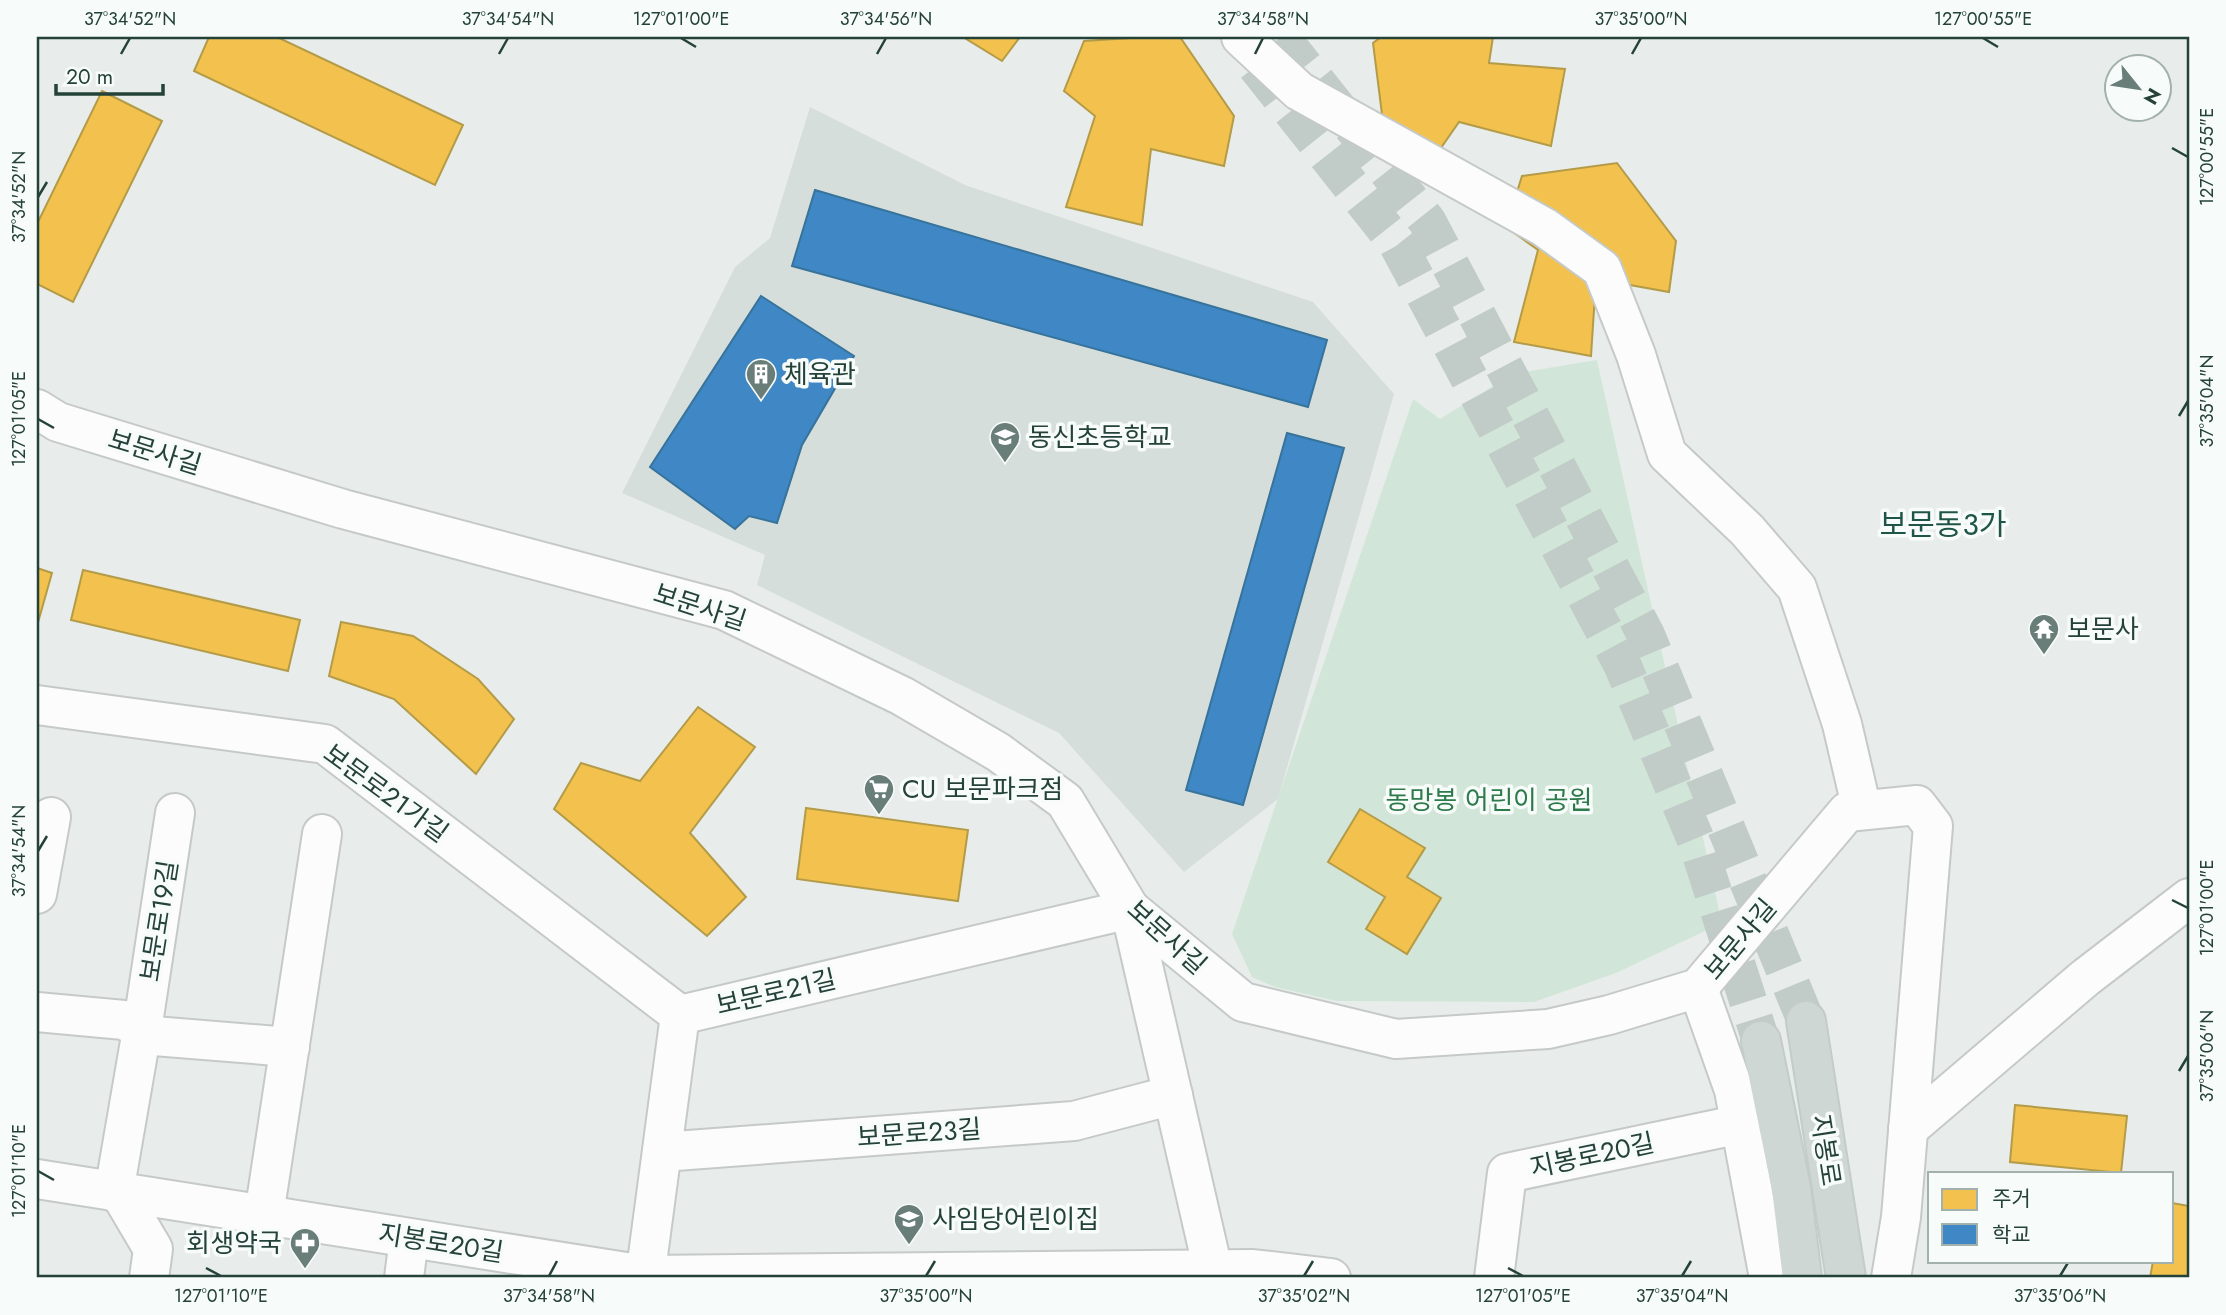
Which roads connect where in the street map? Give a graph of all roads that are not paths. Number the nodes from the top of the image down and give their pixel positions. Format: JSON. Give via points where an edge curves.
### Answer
{"nodes":[{"id":1,"x":1241,"y":37,"type":"edge"},
{"id":2,"x":37,"y":409,"type":"edge"},
{"id":3,"x":37,"y":705,"type":"edge"},
{"id":4,"x":1862,"y":810,"type":"junction"},
{"id":5,"x":175,"y":813,"type":"dead end"},
{"id":6,"x":51,"y":817,"type":"dead end"},
{"id":7,"x":322,"y":834,"type":"dead end"},
{"id":8,"x":37,"y":894,"type":"edge"},
{"id":9,"x":2189,"y":898,"type":"edge"},
{"id":10,"x":1130,"y":909,"type":"junction"},
{"id":11,"x":1698,"y":988,"type":"junction"},
{"id":12,"x":37,"y":1012,"type":"edge"},
{"id":13,"x":680,"y":1015,"type":"junction"},
{"id":14,"x":1806,"y":1021,"type":"tunnel mouth"},
{"id":15,"x":142,"y":1030,"type":"junction"},
{"id":16,"x":1761,"y":1041,"type":"tunnel mouth"},
{"id":17,"x":290,"y":1047,"type":"junction"},
{"id":18,"x":1172,"y":1095,"type":"junction"},
{"id":19,"x":1741,"y":1124,"type":"junction"},
{"id":20,"x":1908,"y":1129,"type":"junction"},
{"id":21,"x":662,"y":1152,"type":"junction"},
{"id":22,"x":37,"y":1180,"type":"edge"},
{"id":23,"x":117,"y":1192,"type":"junction"},
{"id":24,"x":264,"y":1215,"type":"junction"},
{"id":25,"x":409,"y":1238,"type":"junction"},
{"id":26,"x":1213,"y":1274,"type":"edge"},
{"id":27,"x":936,"y":1275,"type":"edge"},
{"id":28,"x":645,"y":1277,"type":"edge"},
{"id":29,"x":149,"y":1278,"type":"edge"},
{"id":30,"x":404,"y":1278,"type":"edge"},
{"id":31,"x":1331,"y":1278,"type":"edge"},
{"id":32,"x":1494,"y":1278,"type":"edge"},
{"id":33,"x":1769,"y":1278,"type":"edge"},
{"id":34,"x":1802,"y":1278,"type":"edge"},
{"id":35,"x":1846,"y":1278,"type":"edge"},
{"id":36,"x":1891,"y":1278,"type":"edge"}],
"edges":[{"from":1,"to":4,"type":"street","via":[[1299,91],[1544,227],[1602,269],[1636,355],[1667,454],[1747,530],[1797,588],[1842,724]]},
{"from":2,"to":10,"type":"street","name":"보문사길","via":[[58,422],[343,509],[724,610],[902,696],[998,752],[1065,801]]},
{"from":3,"to":13,"type":"street","name":"보문로21가길","via":[[326,744]]},
{"from":4,"to":11,"type":"street","name":"보문사길","via":[[1847,811]]},
{"from":4,"to":20,"type":"street","name":"보문사길","via":[[1917,806],[1933,826]]},
{"from":5,"to":15,"type":"street","name":"보문로19길"},
{"from":6,"to":8,"type":"street"},
{"from":7,"to":17,"type":"street"},
{"from":9,"to":20,"type":"street","via":[[2085,978]]},
{"from":10,"to":11,"type":"street","name":"보문사길","via":[[1243,1002],[1396,1039],[1548,1029]]},
{"from":10,"to":13,"type":"street","name":"보문로21길"},
{"from":10,"to":18,"type":"street"},
{"from":11,"to":19,"type":"street","via":[[1734,1090]]},
{"from":12,"to":15,"type":"street","via":[[124,1020]]},
{"from":13,"to":21,"type":"street","name":"보문로21길"},
{"from":14,"to":35,"type":"main road","name":"지봉로"},
{"from":15,"to":17,"type":"street","via":[[154,1036]]},
{"from":15,"to":23,"type":"street","name":"보문로19길"},
{"from":16,"to":34,"type":"main road","name":"지봉로","via":[[1791,1188]]},
{"from":17,"to":24,"type":"street"},
{"from":18,"to":21,"type":"street","name":"보문로23길","via":[[1074,1121]]},
{"from":18,"to":26,"type":"street"},
{"from":19,"to":32,"type":"street","name":"지봉로20길","via":[[1507,1172]]},
{"from":19,"to":33,"type":"street"},
{"from":20,"to":36,"type":"street","name":"보문사길"},
{"from":21,"to":28,"type":"street","name":"보문로21길"},
{"from":22,"to":23,"type":"street","name":"지봉로20길"},
{"from":23,"to":24,"type":"street","name":"지봉로20길"},
{"from":23,"to":29,"type":"street","via":[[153,1249]]},
{"from":24,"to":25,"type":"street","name":"지봉로20길"},
{"from":25,"to":28,"type":"street","name":"지봉로20길"},
{"from":25,"to":30,"type":"street"},
{"from":26,"to":27,"type":"street","name":"지봉로20길"},
{"from":26,"to":31,"type":"street","name":"지봉로20길","via":[[1253,1269]]},
{"from":27,"to":28,"type":"street","name":"지봉로20길"}]}
